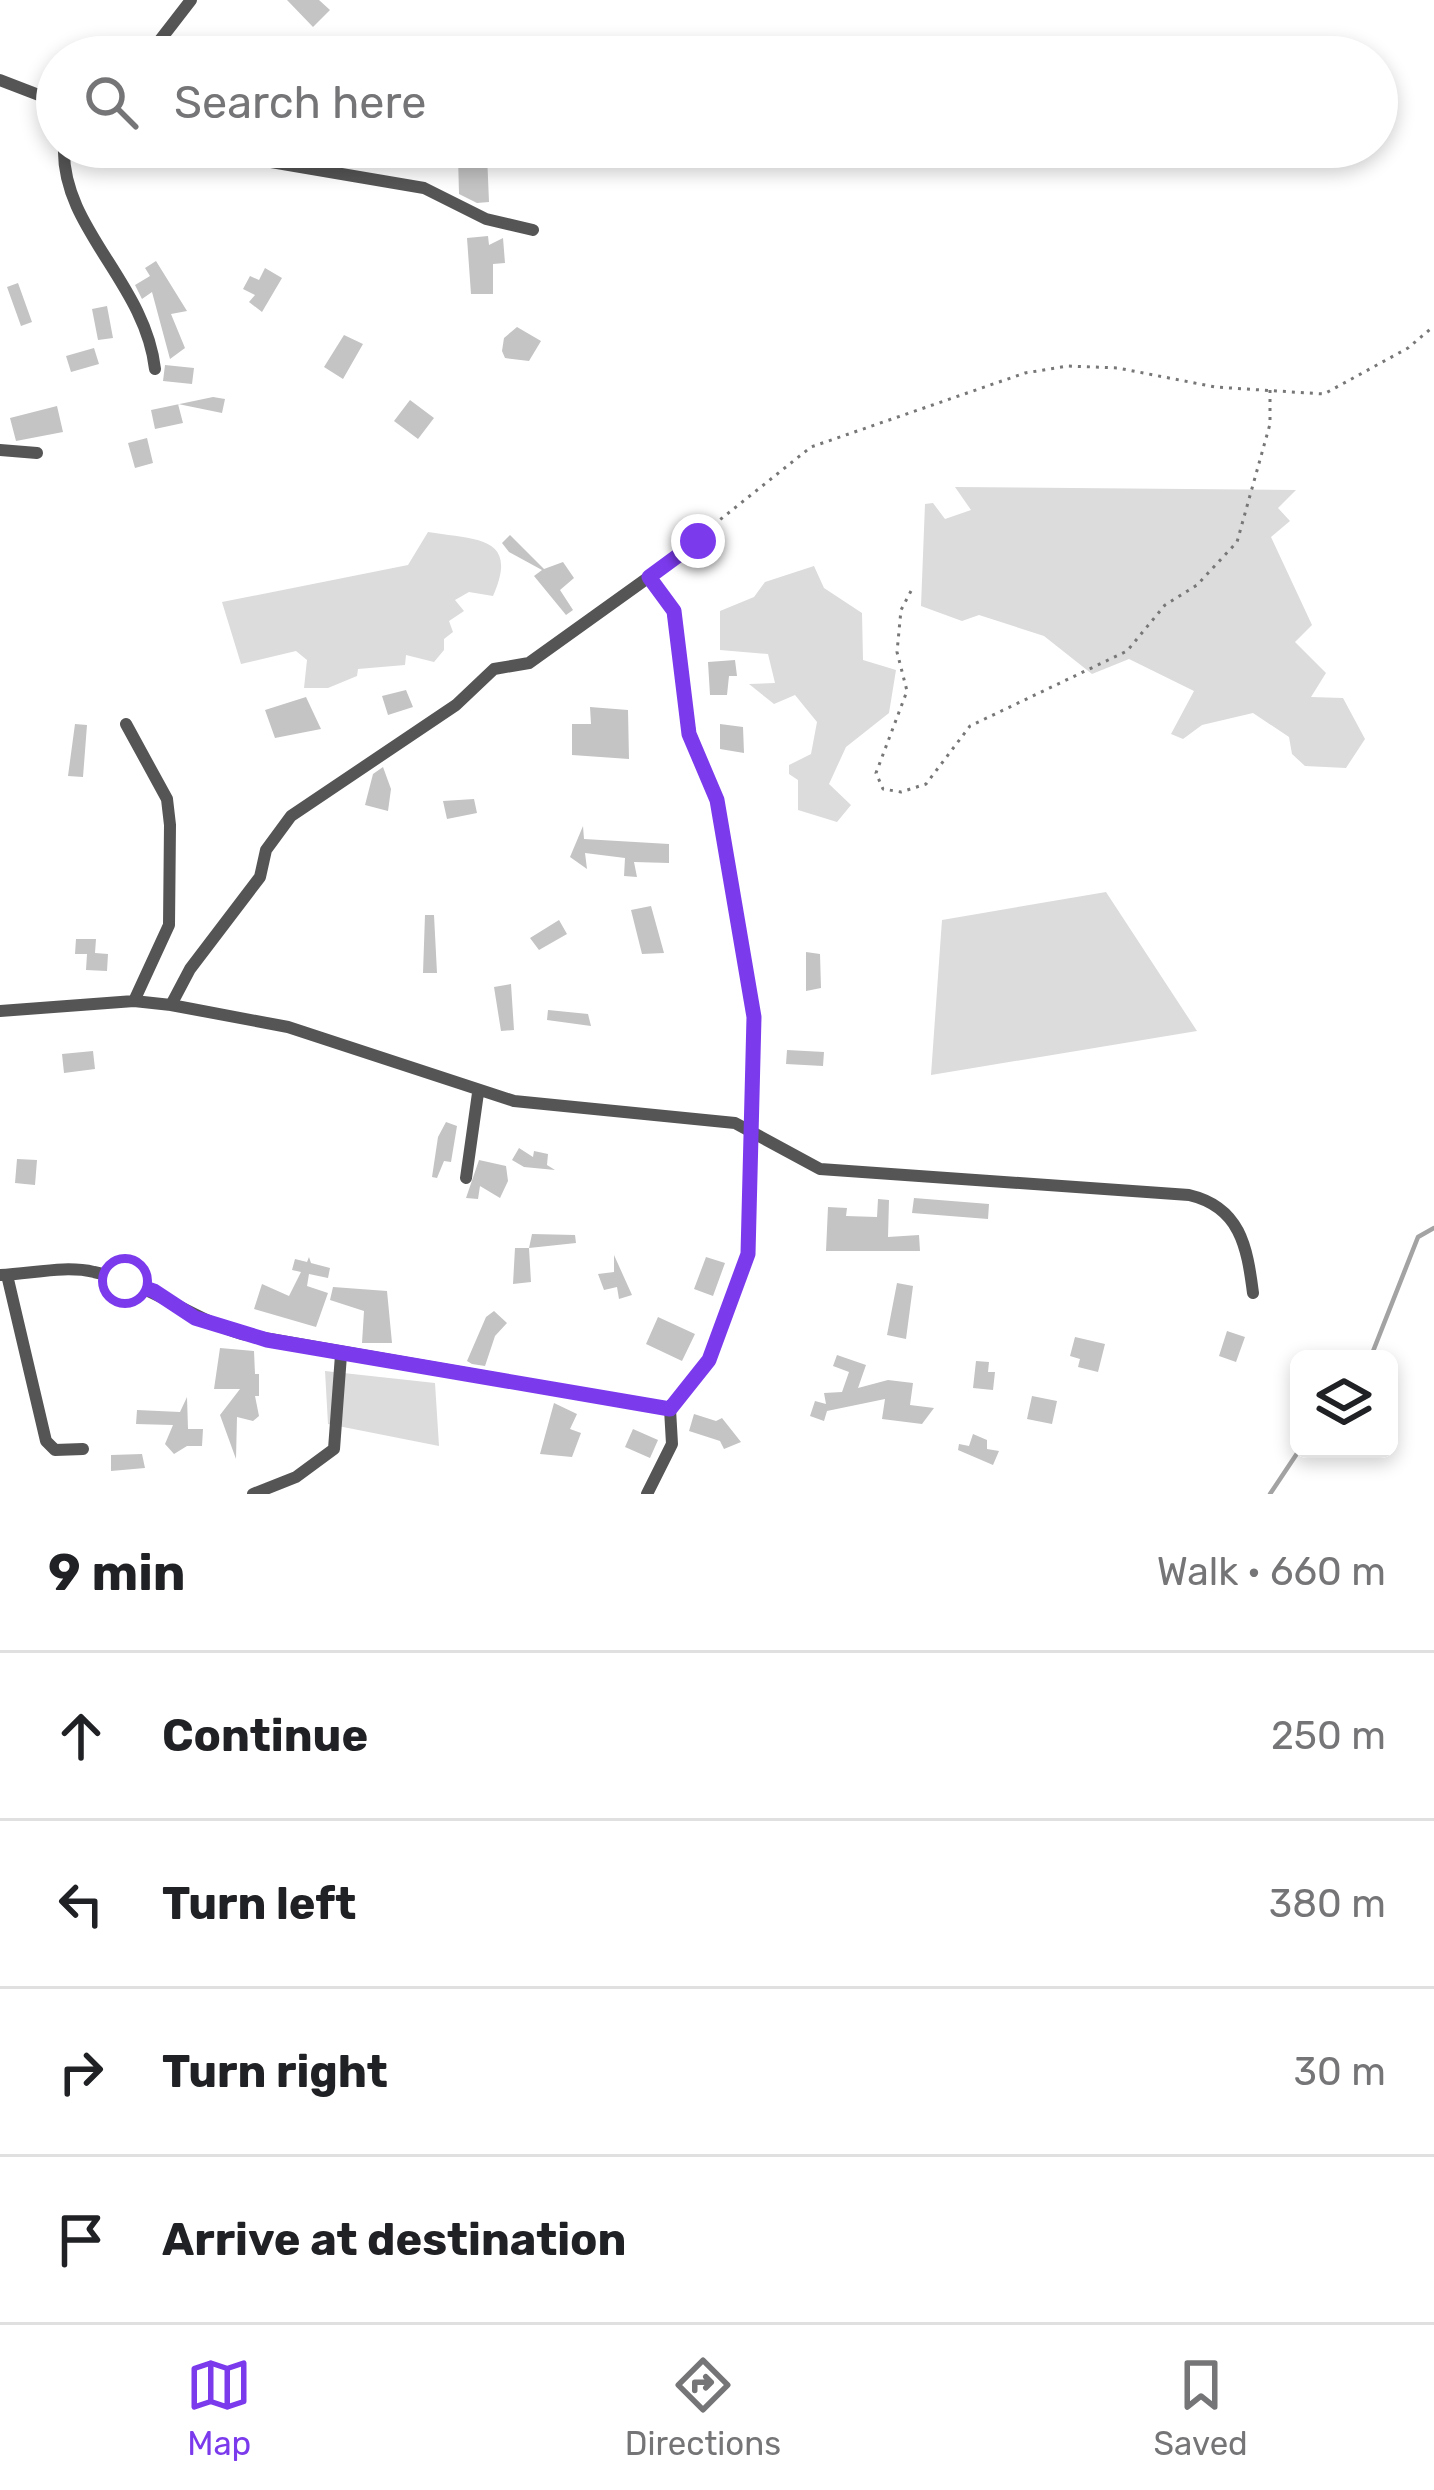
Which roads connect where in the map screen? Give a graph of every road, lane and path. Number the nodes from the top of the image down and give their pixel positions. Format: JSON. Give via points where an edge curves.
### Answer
{"nodes":[{"id":1,"x":191,"y":0,"type":"edge"},
{"id":2,"x":163,"y":36,"type":"edge"},
{"id":3,"x":0,"y":80,"type":"edge"},
{"id":4,"x":36,"y":94,"type":"edge"},
{"id":5,"x":67,"y":168,"type":"edge"},
{"id":6,"x":306,"y":168,"type":"edge"},
{"id":7,"x":533,"y":230,"type":"dead end"},
{"id":8,"x":1434,"y":326,"type":"edge"},
{"id":9,"x":155,"y":368,"type":"dead end"},
{"id":10,"x":1270,"y":389,"type":"junction"},
{"id":11,"x":0,"y":450,"type":"edge"},
{"id":12,"x":37,"y":453,"type":"dead end"},
{"id":13,"x":649,"y":577,"type":"junction"},
{"id":14,"x":911,"y":591,"type":"dead end"},
{"id":15,"x":126,"y":724,"type":"dead end"},
{"id":16,"x":134,"y":1001,"type":"junction"},
{"id":17,"x":171,"y":1004,"type":"junction"},
{"id":18,"x":0,"y":1011,"type":"edge"},
{"id":19,"x":478,"y":1093,"type":"junction"},
{"id":20,"x":754,"y":1131,"type":"junction"},
{"id":21,"x":466,"y":1178,"type":"dead end"},
{"id":22,"x":4,"y":1275,"type":"edge"},
{"id":23,"x":1253,"y":1293,"type":"dead end"},
{"id":24,"x":341,"y":1355,"type":"junction"},
{"id":25,"x":670,"y":1409,"type":"junction"},
{"id":26,"x":83,"y":1450,"type":"dead end"},
{"id":27,"x":253,"y":1494,"type":"edge"},
{"id":28,"x":646,"y":1494,"type":"edge"}],
"edges":[{"from":1,"to":2,"type":"street"},
{"from":3,"to":4,"type":"street"},
{"from":5,"to":9,"type":"street","via":[[70,193],[134,301]]},
{"from":6,"to":7,"type":"street","via":[[424,188],[486,219]]},
{"from":8,"to":10,"type":"path","via":[[1337,390]]},
{"from":10,"to":13,"type":"path","via":[[1118,368],[1025,373],[812,447]]},
{"from":10,"to":14,"type":"path","via":[[1270,424],[1237,542],[1127,651],[970,726],[926,784],[901,792],[883,789],[875,773],[908,692],[896,652]]},
{"from":11,"to":12,"type":"street"},
{"from":13,"to":17,"type":"street","via":[[530,663],[494,669],[456,705],[291,816],[266,850],[260,877]]},
{"from":13,"to":20,"type":"street","via":[[674,611],[689,734],[717,800],[754,1017]]},
{"from":15,"to":16,"type":"street","via":[[166,800],[170,825],[171,914]]},
{"from":16,"to":17,"type":"street"},
{"from":16,"to":18,"type":"street"},
{"from":17,"to":19,"type":"street","via":[[288,1027]]},
{"from":19,"to":20,"type":"street"},
{"from":19,"to":21,"type":"street"},
{"from":20,"to":23,"type":"street","via":[[820,1169],[1213,1200],[1242,1236]]},
{"from":20,"to":25,"type":"street","via":[[748,1254],[709,1360]]},
{"from":22,"to":24,"type":"street","via":[[91,1270],[154,1291],[216,1327]]},
{"from":22,"to":26,"type":"street","via":[[46,1441],[55,1450]]},
{"from":24,"to":25,"type":"street"},
{"from":24,"to":27,"type":"street","via":[[334,1450]]},
{"from":25,"to":28,"type":"street","via":[[672,1444]]}]}
